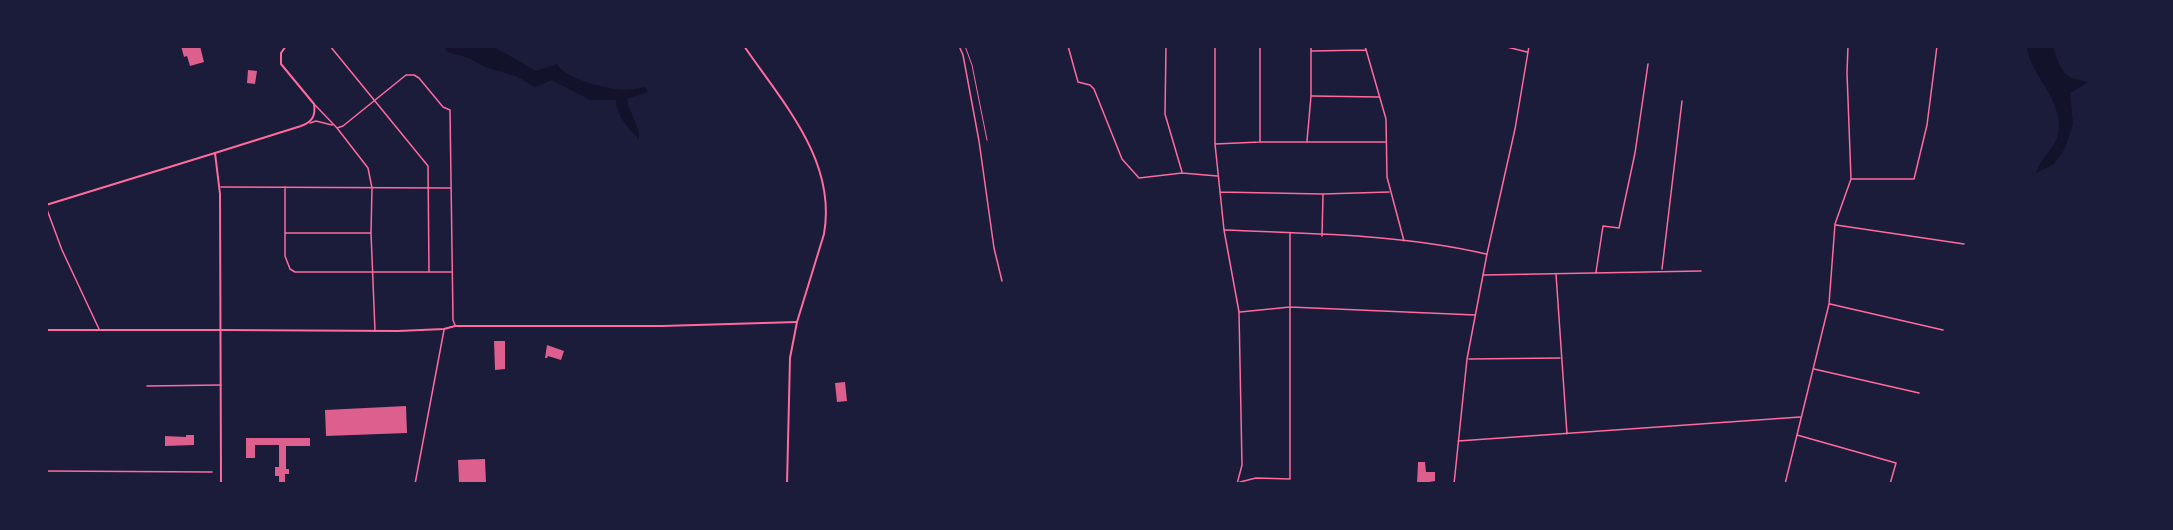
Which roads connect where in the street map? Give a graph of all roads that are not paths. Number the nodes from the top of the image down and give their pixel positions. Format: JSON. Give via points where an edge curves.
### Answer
{"nodes":[{"id":1,"x":330,"y":46,"type":"edge"},
{"id":2,"x":744,"y":46,"type":"edge"},
{"id":3,"x":959,"y":46,"type":"edge"},
{"id":4,"x":965,"y":46,"type":"edge"},
{"id":5,"x":1068,"y":46,"type":"edge"},
{"id":6,"x":1166,"y":46,"type":"edge"},
{"id":7,"x":1215,"y":46,"type":"edge"},
{"id":8,"x":1260,"y":46,"type":"edge"},
{"id":9,"x":1311,"y":46,"type":"edge"},
{"id":10,"x":1365,"y":46,"type":"edge"},
{"id":11,"x":1503,"y":46,"type":"edge"},
{"id":12,"x":1528,"y":46,"type":"edge"},
{"id":13,"x":1848,"y":46,"type":"edge"},
{"id":14,"x":1937,"y":46,"type":"edge"},
{"id":15,"x":284,"y":48,"type":"edge"},
{"id":16,"x":1366,"y":50,"type":"junction"},
{"id":17,"x":1311,"y":51,"type":"junction"},
{"id":18,"x":1528,"y":52,"type":"junction"},
{"id":19,"x":1648,"y":64,"type":"dead end"},
{"id":20,"x":1311,"y":96,"type":"junction"},
{"id":21,"x":1379,"y":97,"type":"junction"},
{"id":22,"x":375,"y":100,"type":"junction"},
{"id":23,"x":1682,"y":101,"type":"dead end"},
{"id":24,"x":314,"y":104,"type":"junction"},
{"id":25,"x":310,"y":123,"type":"junction"},
{"id":26,"x":333,"y":125,"type":"junction"},
{"id":27,"x":337,"y":128,"type":"junction"},
{"id":28,"x":987,"y":140,"type":"dead end"},
{"id":29,"x":1260,"y":142,"type":"junction"},
{"id":30,"x":1307,"y":142,"type":"junction"},
{"id":31,"x":1387,"y":142,"type":"junction"},
{"id":32,"x":1215,"y":144,"type":"junction"},
{"id":33,"x":215,"y":153,"type":"junction"},
{"id":34,"x":1182,"y":173,"type":"junction"},
{"id":35,"x":1218,"y":176,"type":"junction"},
{"id":36,"x":1851,"y":179,"type":"junction"},
{"id":37,"x":220,"y":187,"type":"junction"},
{"id":38,"x":285,"y":188,"type":"junction"},
{"id":39,"x":372,"y":188,"type":"junction"},
{"id":40,"x":428,"y":188,"type":"junction"},
{"id":41,"x":451,"y":188,"type":"junction"},
{"id":42,"x":1220,"y":192,"type":"junction"},
{"id":43,"x":1390,"y":192,"type":"junction"},
{"id":44,"x":1323,"y":195,"type":"junction"},
{"id":45,"x":46,"y":206,"type":"edge"},
{"id":46,"x":1835,"y":224,"type":"junction"},
{"id":47,"x":1224,"y":230,"type":"junction"},
{"id":48,"x":285,"y":233,"type":"junction"},
{"id":49,"x":371,"y":233,"type":"junction"},
{"id":50,"x":1290,"y":233,"type":"junction"},
{"id":51,"x":1322,"y":236,"type":"junction"},
{"id":52,"x":1404,"y":241,"type":"junction"},
{"id":53,"x":1964,"y":244,"type":"dead end"},
{"id":54,"x":1487,"y":254,"type":"junction"},
{"id":55,"x":1662,"y":270,"type":"junction"},
{"id":56,"x":373,"y":271,"type":"junction"},
{"id":57,"x":1701,"y":271,"type":"dead end"},
{"id":58,"x":429,"y":272,"type":"junction"},
{"id":59,"x":452,"y":272,"type":"junction"},
{"id":60,"x":1596,"y":272,"type":"junction"},
{"id":61,"x":1556,"y":273,"type":"junction"},
{"id":62,"x":1483,"y":275,"type":"junction"},
{"id":63,"x":1002,"y":281,"type":"dead end"},
{"id":64,"x":1829,"y":304,"type":"junction"},
{"id":65,"x":1290,"y":308,"type":"junction"},
{"id":66,"x":1239,"y":312,"type":"junction"},
{"id":67,"x":1475,"y":315,"type":"junction"},
{"id":68,"x":797,"y":322,"type":"junction"},
{"id":69,"x":455,"y":326,"type":"junction"},
{"id":70,"x":99,"y":329,"type":"junction"},
{"id":71,"x":46,"y":330,"type":"edge"},
{"id":72,"x":222,"y":330,"type":"junction"},
{"id":73,"x":444,"y":330,"type":"junction"},
{"id":74,"x":1943,"y":330,"type":"dead end"},
{"id":75,"x":375,"y":331,"type":"junction"},
{"id":76,"x":1561,"y":358,"type":"junction"},
{"id":77,"x":1467,"y":359,"type":"junction"},
{"id":78,"x":1813,"y":369,"type":"junction"},
{"id":79,"x":222,"y":385,"type":"junction"},
{"id":80,"x":147,"y":386,"type":"dead end"},
{"id":81,"x":1919,"y":393,"type":"dead end"},
{"id":82,"x":1801,"y":417,"type":"junction"},
{"id":83,"x":1567,"y":434,"type":"junction"},
{"id":84,"x":1797,"y":435,"type":"junction"},
{"id":85,"x":1457,"y":441,"type":"junction"},
{"id":86,"x":46,"y":471,"type":"edge"},
{"id":87,"x":212,"y":472,"type":"dead end"},
{"id":88,"x":221,"y":483,"type":"edge"},
{"id":89,"x":415,"y":483,"type":"edge"},
{"id":90,"x":787,"y":483,"type":"edge"},
{"id":91,"x":1238,"y":483,"type":"edge"},
{"id":92,"x":1454,"y":483,"type":"edge"},
{"id":93,"x":1785,"y":483,"type":"edge"},
{"id":94,"x":1890,"y":483,"type":"edge"}],
"edges":[{"from":1,"to":22,"type":"street"},
{"from":2,"to":68,"type":"main road","via":[[805,136],[818,162],[826,194],[824,234]]},
{"from":3,"to":63,"type":"street","via":[[980,141]]},
{"from":4,"to":28,"type":"lane"},
{"from":5,"to":34,"type":"street","via":[[1078,82],[1090,85],[1097,94],[1122,159],[1139,178]]},
{"from":6,"to":34,"type":"street","via":[[1165,114]]},
{"from":7,"to":32,"type":"street"},
{"from":8,"to":29,"type":"street"},
{"from":9,"to":17,"type":"street"},
{"from":10,"to":16,"type":"street"},
{"from":11,"to":18,"type":"street"},
{"from":12,"to":18,"type":"street"},
{"from":13,"to":36,"type":"street"},
{"from":14,"to":36,"type":"street","via":[[1927,125],[1914,179]]},
{"from":15,"to":24,"type":"main road","via":[[282,64]]},
{"from":16,"to":17,"type":"street"},
{"from":16,"to":21,"type":"street"},
{"from":17,"to":20,"type":"street"},
{"from":18,"to":54,"type":"street"},
{"from":19,"to":60,"type":"street","via":[[1620,228],[1602,226]]},
{"from":20,"to":21,"type":"street"},
{"from":20,"to":30,"type":"street"},
{"from":21,"to":31,"type":"street","via":[[1386,119]]},
{"from":22,"to":27,"type":"street"},
{"from":22,"to":40,"type":"street","via":[[424,159],[428,166]]},
{"from":22,"to":41,"type":"street","via":[[402,76],[410,75],[418,78],[443,108],[450,110]]},
{"from":23,"to":55,"type":"street"},
{"from":24,"to":25,"type":"main road","via":[[315,114]]},
{"from":24,"to":26,"type":"street"},
{"from":25,"to":26,"type":"street"},
{"from":25,"to":33,"type":"main road"},
{"from":26,"to":27,"type":"street"},
{"from":27,"to":39,"type":"street","via":[[369,168]]},
{"from":29,"to":30,"type":"street"},
{"from":29,"to":32,"type":"street"},
{"from":30,"to":31,"type":"street"},
{"from":31,"to":43,"type":"street"},
{"from":32,"to":35,"type":"street"},
{"from":33,"to":37,"type":"main road"},
{"from":33,"to":45,"type":"main road"},
{"from":34,"to":35,"type":"street"},
{"from":35,"to":42,"type":"street"},
{"from":36,"to":46,"type":"street"},
{"from":37,"to":38,"type":"street"},
{"from":37,"to":72,"type":"main road"},
{"from":38,"to":39,"type":"street"},
{"from":38,"to":48,"type":"street"},
{"from":39,"to":40,"type":"street"},
{"from":39,"to":49,"type":"street"},
{"from":40,"to":41,"type":"street"},
{"from":40,"to":58,"type":"street"},
{"from":41,"to":59,"type":"street"},
{"from":42,"to":44,"type":"street"},
{"from":42,"to":47,"type":"street"},
{"from":43,"to":44,"type":"street"},
{"from":43,"to":52,"type":"street"},
{"from":44,"to":51,"type":"street"},
{"from":45,"to":70,"type":"street"},
{"from":46,"to":53,"type":"street"},
{"from":46,"to":64,"type":"street"},
{"from":47,"to":50,"type":"street"},
{"from":47,"to":66,"type":"street"},
{"from":48,"to":49,"type":"street"},
{"from":48,"to":56,"type":"street","via":[[285,261],[295,272]]},
{"from":49,"to":56,"type":"street"},
{"from":50,"to":51,"type":"street"},
{"from":50,"to":65,"type":"street"},
{"from":51,"to":52,"type":"street"},
{"from":52,"to":54,"type":"street"},
{"from":54,"to":62,"type":"street"},
{"from":55,"to":57,"type":"street"},
{"from":55,"to":60,"type":"street"},
{"from":56,"to":58,"type":"street"},
{"from":56,"to":75,"type":"street"},
{"from":58,"to":59,"type":"street"},
{"from":59,"to":69,"type":"street"},
{"from":60,"to":61,"type":"street"},
{"from":61,"to":62,"type":"street"},
{"from":61,"to":76,"type":"street"},
{"from":62,"to":67,"type":"street"},
{"from":64,"to":74,"type":"street"},
{"from":64,"to":78,"type":"street"},
{"from":65,"to":66,"type":"street"},
{"from":65,"to":67,"type":"street"},
{"from":65,"to":91,"type":"street","via":[[1290,479],[1256,478]]},
{"from":66,"to":91,"type":"street","via":[[1242,465]]},
{"from":67,"to":77,"type":"street"},
{"from":68,"to":69,"type":"main road"},
{"from":68,"to":90,"type":"main road","via":[[790,358]]},
{"from":69,"to":73,"type":"main road"},
{"from":70,"to":71,"type":"main road"},
{"from":70,"to":72,"type":"main road"},
{"from":72,"to":75,"type":"main road"},
{"from":72,"to":79,"type":"main road"},
{"from":73,"to":75,"type":"main road"},
{"from":73,"to":89,"type":"street"},
{"from":76,"to":77,"type":"street"},
{"from":76,"to":83,"type":"street"},
{"from":77,"to":85,"type":"street"},
{"from":78,"to":81,"type":"street"},
{"from":78,"to":82,"type":"street"},
{"from":79,"to":80,"type":"street"},
{"from":79,"to":88,"type":"main road"},
{"from":82,"to":83,"type":"street"},
{"from":82,"to":84,"type":"street"},
{"from":83,"to":85,"type":"street"},
{"from":84,"to":93,"type":"street"},
{"from":84,"to":94,"type":"street","via":[[1896,463]]},
{"from":85,"to":92,"type":"street"},
{"from":86,"to":87,"type":"street"}]}
